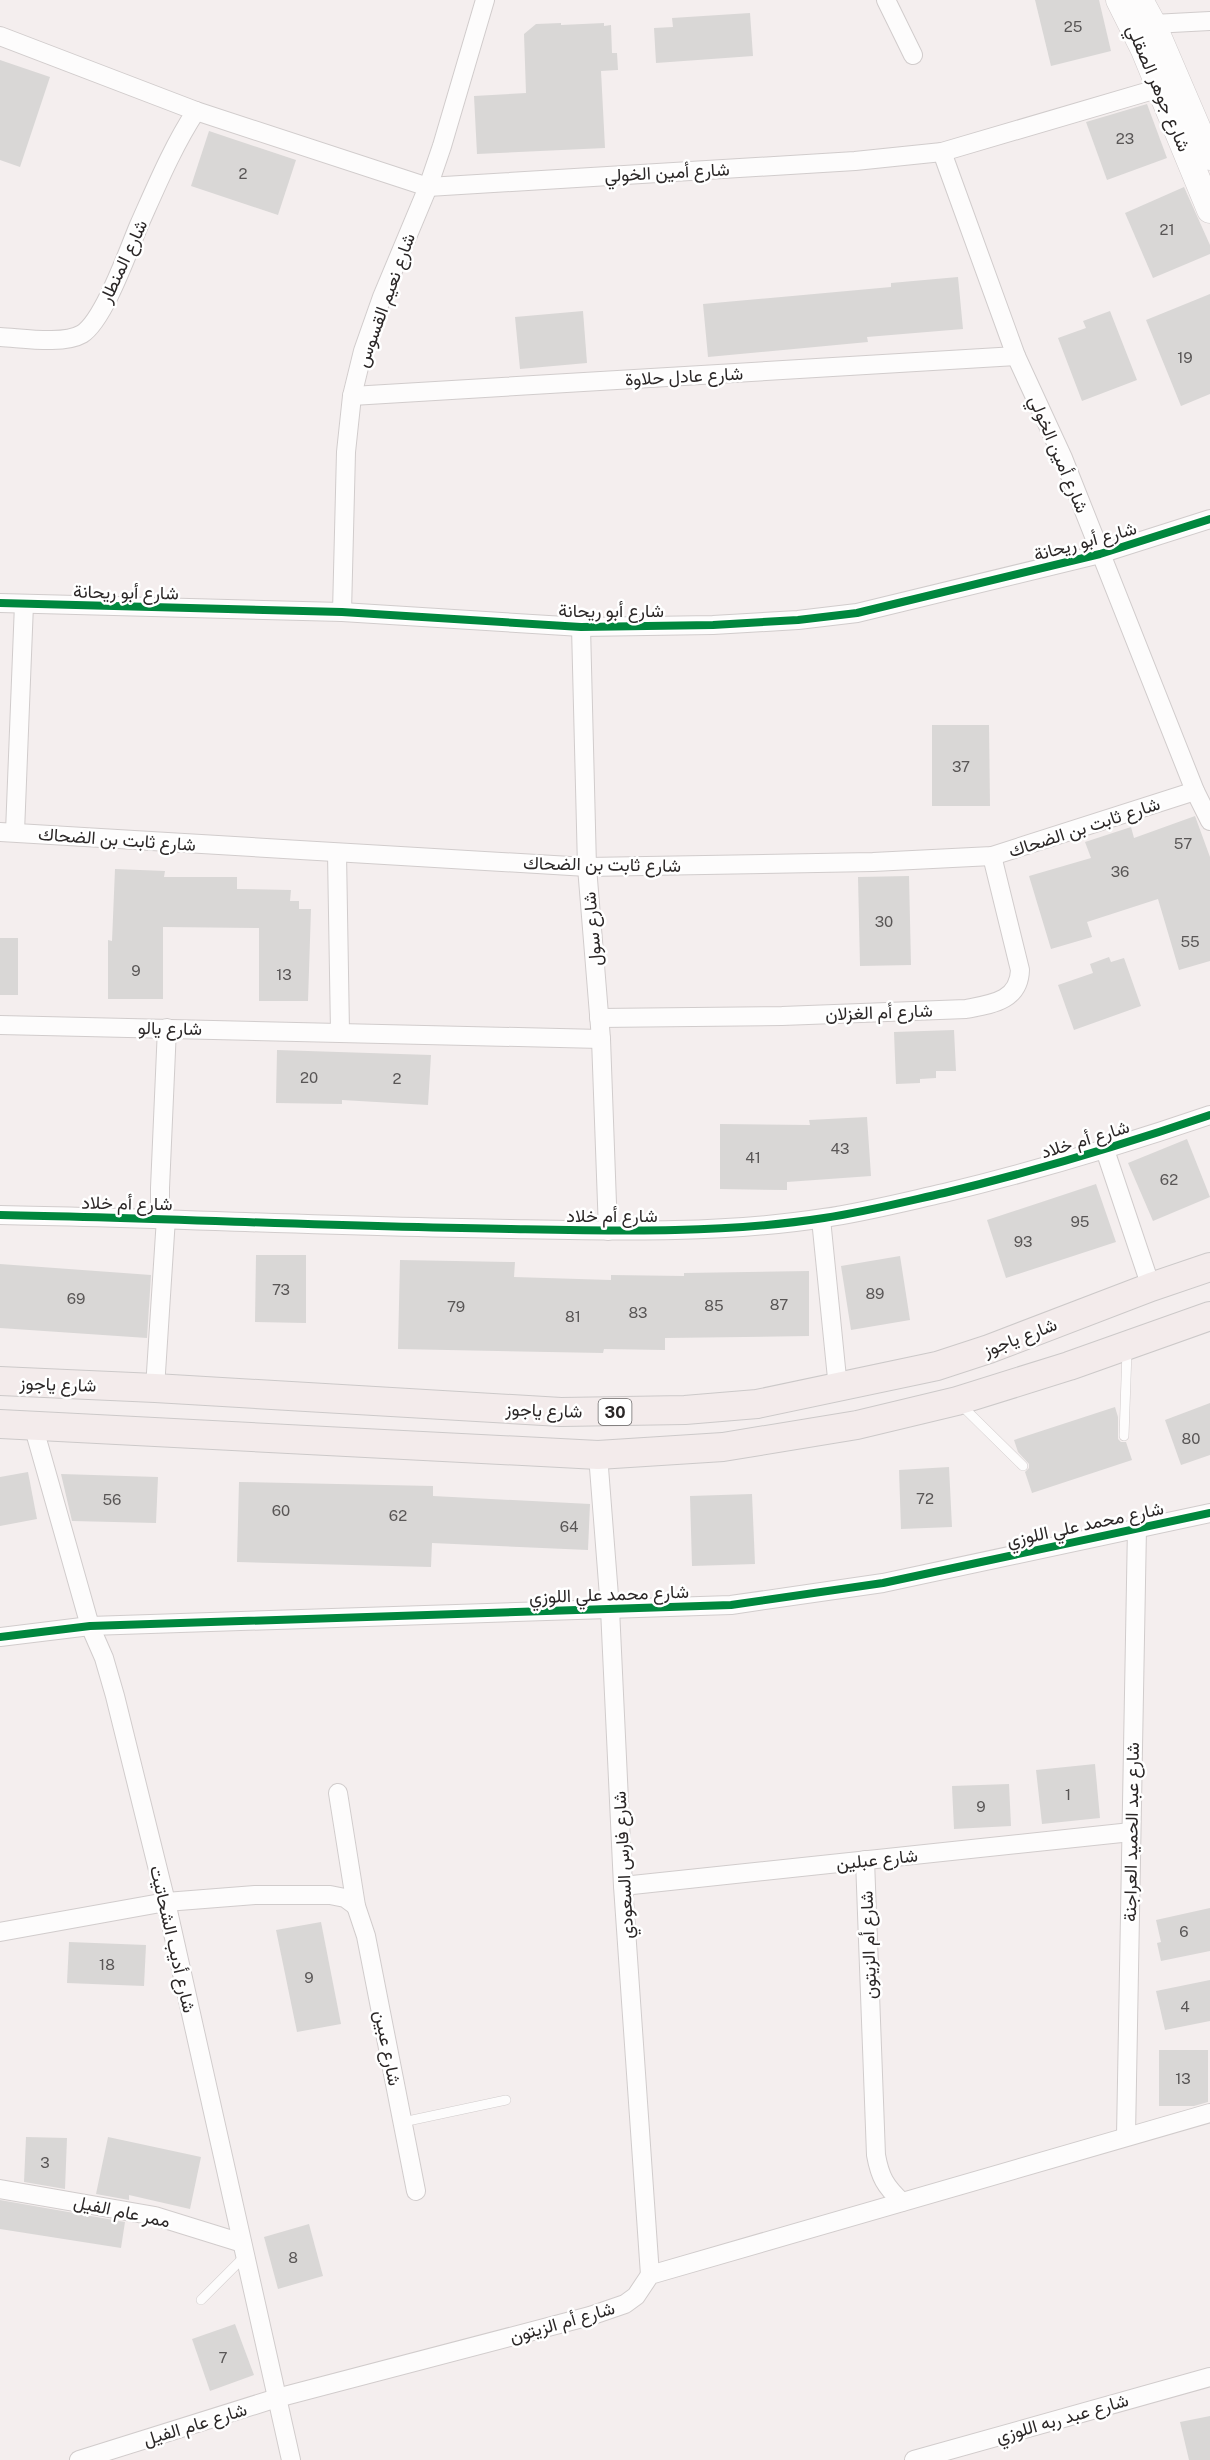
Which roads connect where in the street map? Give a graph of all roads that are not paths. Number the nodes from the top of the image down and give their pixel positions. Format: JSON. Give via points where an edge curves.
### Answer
{"nodes":[{"id":1,"x":485,"y":0,"type":"edge"},
{"id":2,"x":886,"y":0,"type":"edge"},
{"id":3,"x":1119,"y":0,"type":"edge"},
{"id":4,"x":1140,"y":0,"type":"edge"},
{"id":5,"x":1210,"y":21,"type":"edge"},
{"id":6,"x":1153,"y":24,"type":"junction"},
{"id":7,"x":0,"y":36,"type":"edge"},
{"id":8,"x":913,"y":55,"type":"dead end"},
{"id":9,"x":1160,"y":88,"type":"junction"},
{"id":10,"x":196,"y":111,"type":"junction"},
{"id":11,"x":942,"y":152,"type":"junction"},
{"id":12,"x":1210,"y":157,"type":"edge"},
{"id":13,"x":428,"y":187,"type":"junction"},
{"id":14,"x":1210,"y":210,"type":"edge"},
{"id":15,"x":0,"y":337,"type":"edge"},
{"id":16,"x":1016,"y":356,"type":"junction"},
{"id":17,"x":352,"y":396,"type":"junction"},
{"id":18,"x":1210,"y":519,"type":"edge"},
{"id":19,"x":1100,"y":554,"type":"junction"},
{"id":20,"x":0,"y":603,"type":"edge"},
{"id":21,"x":24,"y":604,"type":"junction"},
{"id":22,"x":342,"y":612,"type":"junction"},
{"id":23,"x":581,"y":627,"type":"junction"},
{"id":24,"x":1195,"y":791,"type":"junction"},
{"id":25,"x":1210,"y":821,"type":"edge"},
{"id":26,"x":8,"y":832,"type":"edge"},
{"id":27,"x":336,"y":853,"type":"junction"},
{"id":28,"x":992,"y":856,"type":"junction"},
{"id":29,"x":587,"y":867,"type":"junction"},
{"id":30,"x":599,"y":1018,"type":"junction"},
{"id":31,"x":0,"y":1025,"type":"edge"},
{"id":32,"x":167,"y":1028,"type":"junction"},
{"id":33,"x":340,"y":1032,"type":"junction"},
{"id":34,"x":601,"y":1040,"type":"junction"},
{"id":35,"x":1210,"y":1115,"type":"edge"},
{"id":36,"x":1105,"y":1150,"type":"junction"},
{"id":37,"x":0,"y":1215,"type":"edge"},
{"id":38,"x":166,"y":1218,"type":"junction"},
{"id":39,"x":821,"y":1219,"type":"junction"},
{"id":40,"x":608,"y":1231,"type":"junction"},
{"id":41,"x":1210,"y":1267,"type":"edge"},
{"id":42,"x":1151,"y":1287,"type":"junction"},
{"id":43,"x":1210,"y":1316,"type":"edge"},
{"id":44,"x":1127,"y":1346,"type":"junction"},
{"id":45,"x":0,"y":1381,"type":"edge"},
{"id":46,"x":155,"y":1388,"type":"junction"},
{"id":47,"x":838,"y":1388,"type":"junction"},
{"id":48,"x":957,"y":1401,"type":"junction"},
{"id":49,"x":0,"y":1424,"type":"edge"},
{"id":50,"x":33,"y":1425,"type":"junction"},
{"id":51,"x":1124,"y":1436,"type":"dead end"},
{"id":52,"x":598,"y":1455,"type":"junction"},
{"id":53,"x":1023,"y":1466,"type":"dead end"},
{"id":54,"x":1210,"y":1513,"type":"edge"},
{"id":55,"x":1137,"y":1527,"type":"junction"},
{"id":56,"x":610,"y":1609,"type":"junction"},
{"id":57,"x":90,"y":1626,"type":"junction"},
{"id":58,"x":0,"y":1637,"type":"edge"},
{"id":59,"x":338,"y":1793,"type":"dead end"},
{"id":60,"x":1131,"y":1832,"type":"junction"},
{"id":61,"x":865,"y":1860,"type":"junction"},
{"id":62,"x":623,"y":1886,"type":"junction"},
{"id":63,"x":166,"y":1902,"type":"junction"},
{"id":64,"x":356,"y":1906,"type":"junction"},
{"id":65,"x":0,"y":1932,"type":"edge"},
{"id":66,"x":506,"y":2100,"type":"dead end"},
{"id":67,"x":1210,"y":2113,"type":"edge"},
{"id":68,"x":403,"y":2122,"type":"junction"},
{"id":69,"x":1126,"y":2136,"type":"junction"},
{"id":70,"x":0,"y":2188,"type":"edge"},
{"id":71,"x":416,"y":2191,"type":"dead end"},
{"id":72,"x":902,"y":2202,"type":"junction"},
{"id":73,"x":243,"y":2250,"type":"junction"},
{"id":74,"x":650,"y":2275,"type":"junction"},
{"id":75,"x":201,"y":2300,"type":"dead end"},
{"id":76,"x":1210,"y":2377,"type":"edge"},
{"id":77,"x":277,"y":2398,"type":"junction"},
{"id":78,"x":79,"y":2460,"type":"edge"},
{"id":79,"x":291,"y":2460,"type":"edge"},
{"id":80,"x":914,"y":2460,"type":"edge"}],
"edges":[{"from":1,"to":13,"type":"street","name":"شارع نعيم القسوس"},
{"from":2,"to":8,"type":"street"},
{"from":3,"to":9,"type":"street","name":"شارع جوهر الصقلي"},
{"from":4,"to":6,"type":"street","name":"شارع جوهر الصقلي"},
{"from":5,"to":6,"type":"street"},
{"from":6,"to":12,"type":"street","name":"شارع جوهر الصقلي"},
{"from":7,"to":10,"type":"street"},
{"from":9,"to":11,"type":"street","name":"شارع أمين الخولي"},
{"from":9,"to":14,"type":"street","name":"شارع جوهر الصقلي"},
{"from":10,"to":13,"type":"street"},
{"from":10,"to":15,"type":"street","name":"شارع المنطار","via":[[92,324],[71,338]]},
{"from":11,"to":13,"type":"street","name":"شارع أمين الخولي"},
{"from":11,"to":16,"type":"street","name":"شارع أمين الخولي"},
{"from":13,"to":17,"type":"street","name":"شارع نعيم القسوس","via":[[382,297]]},
{"from":16,"to":17,"type":"street","name":"شارع عادل حلاوة"},
{"from":16,"to":19,"type":"street","name":"شارع أمين الخولي","via":[[1063,458]]},
{"from":17,"to":22,"type":"street","name":"شارع نعيم القسوس","via":[[346,452]]},
{"from":18,"to":19,"type":"street","name":"شارع أبو ريحانة"},
{"from":19,"to":23,"type":"street","name":"شارع أبو ريحانة","via":[[857,614],[713,625]]},
{"from":19,"to":24,"type":"street","name":"شارع أمين الخولي"},
{"from":20,"to":21,"type":"street","name":"شارع أبو ريحانة"},
{"from":21,"to":22,"type":"street","name":"شارع أبو ريحانة"},
{"from":21,"to":26,"type":"street"},
{"from":22,"to":23,"type":"street","name":"شارع أبو ريحانة"},
{"from":23,"to":29,"type":"street","name":"شارع سول"},
{"from":24,"to":25,"type":"street","name":"شارع أمين الخولي"},
{"from":24,"to":28,"type":"street","name":"شارع ثابت بن الضحاك"},
{"from":26,"to":27,"type":"street","name":"شارع ثابت بن الضحاك"},
{"from":27,"to":29,"type":"street","name":"شارع ثابت بن الضحاك"},
{"from":27,"to":33,"type":"street"},
{"from":28,"to":29,"type":"street","name":"شارع ثابت بن الضحاك"},
{"from":28,"to":30,"type":"street","name":"شارع أم الغزلان","via":[[1020,970],[1016,990],[1006,999],[966,1009]]},
{"from":29,"to":30,"type":"street","name":"شارع سول"},
{"from":30,"to":34,"type":"street","name":"شارع سول"},
{"from":31,"to":32,"type":"street","name":"شارع يالو"},
{"from":32,"to":33,"type":"street","name":"شارع يالو"},
{"from":32,"to":38,"type":"street","via":[[160,1188]]},
{"from":33,"to":34,"type":"street","name":"شارع يالو"},
{"from":34,"to":40,"type":"street","name":"شارع سول"},
{"from":35,"to":36,"type":"street","name":"شارع أم خلاد"},
{"from":36,"to":39,"type":"street","name":"شارع أم خلاد","via":[[937,1195]]},
{"from":36,"to":42,"type":"street"},
{"from":37,"to":38,"type":"street","name":"شارع أم خلاد"},
{"from":38,"to":40,"type":"street","name":"شارع أم خلاد","via":[[394,1228]]},
{"from":38,"to":46,"type":"street"},
{"from":39,"to":40,"type":"street","name":"شارع أم خلاد"},
{"from":39,"to":47,"type":"street"},
{"from":41,"to":42,"type":"main road","name":"شارع ياجوز","number":"30"},
{"from":42,"to":47,"type":"main road","name":"شارع ياجوز","number":"30","via":[[989,1349]]},
{"from":43,"to":44,"type":"main road"},
{"from":44,"to":48,"type":"main road"},
{"from":44,"to":51,"type":"lane"},
{"from":45,"to":46,"type":"main road","name":"شارع ياجوز","number":"30"},
{"from":46,"to":47,"type":"main road","name":"شارع ياجوز","number":"30","via":[[561,1412],[726,1407]]},
{"from":48,"to":52,"type":"main road","via":[[857,1425],[723,1447]]},
{"from":48,"to":53,"type":"lane"},
{"from":49,"to":50,"type":"main road"},
{"from":50,"to":52,"type":"main road"},
{"from":50,"to":57,"type":"street","name":"شارع أديب الشحاتيت"},
{"from":52,"to":56,"type":"street","name":"شارع فارس السعودي"},
{"from":54,"to":55,"type":"street","name":"شارع محمد علي اللوزي"},
{"from":55,"to":56,"type":"street","name":"شارع محمد علي اللوزي","via":[[862,1587],[731,1605]]},
{"from":55,"to":60,"type":"street","name":"شارع عبد الحميد العراجنة"},
{"from":56,"to":57,"type":"street","name":"شارع محمد علي اللوزي"},
{"from":56,"to":62,"type":"street","name":"شارع فارس السعودي"},
{"from":57,"to":58,"type":"street","name":"شارع محمد علي اللوزي"},
{"from":57,"to":63,"type":"street","name":"شارع أديب الشحاتيت","via":[[115,1696]]},
{"from":59,"to":64,"type":"street","name":"شارع عبين"},
{"from":60,"to":61,"type":"street","name":"شارع عبلين"},
{"from":60,"to":69,"type":"street","name":"شارع عبد الحميد العراجنة"},
{"from":61,"to":62,"type":"street","name":"شارع عبلين"},
{"from":61,"to":72,"type":"street","name":"شارع أم الزيتون","via":[[876,2155],[887,2187]]},
{"from":62,"to":74,"type":"street","name":"شارع فارس السعودي"},
{"from":63,"to":64,"type":"street","via":[[255,1895],[330,1895],[345,1898]]},
{"from":63,"to":65,"type":"street"},
{"from":63,"to":73,"type":"street","name":"شارع أديب الشحاتيت"},
{"from":64,"to":68,"type":"street","name":"شارع عبين","via":[[366,1936]]},
{"from":66,"to":68,"type":"lane"},
{"from":67,"to":69,"type":"street"},
{"from":68,"to":71,"type":"street","name":"شارع عبين"},
{"from":69,"to":72,"type":"street"},
{"from":70,"to":73,"type":"street","name":"ممر عام الفيل","via":[[155,2216]]},
{"from":72,"to":74,"type":"street"},
{"from":73,"to":75,"type":"lane"},
{"from":73,"to":77,"type":"street","name":"شارع أديب الشحاتيت"},
{"from":74,"to":77,"type":"street","name":"شارع أم الزيتون","via":[[636,2296],[625,2304]]},
{"from":76,"to":80,"type":"street","name":"شارع عبد ربه اللوزي"},
{"from":77,"to":78,"type":"street","name":"شارع عام الفيل"},
{"from":77,"to":79,"type":"street","name":"شارع أديب الشحاتيت"}]}
